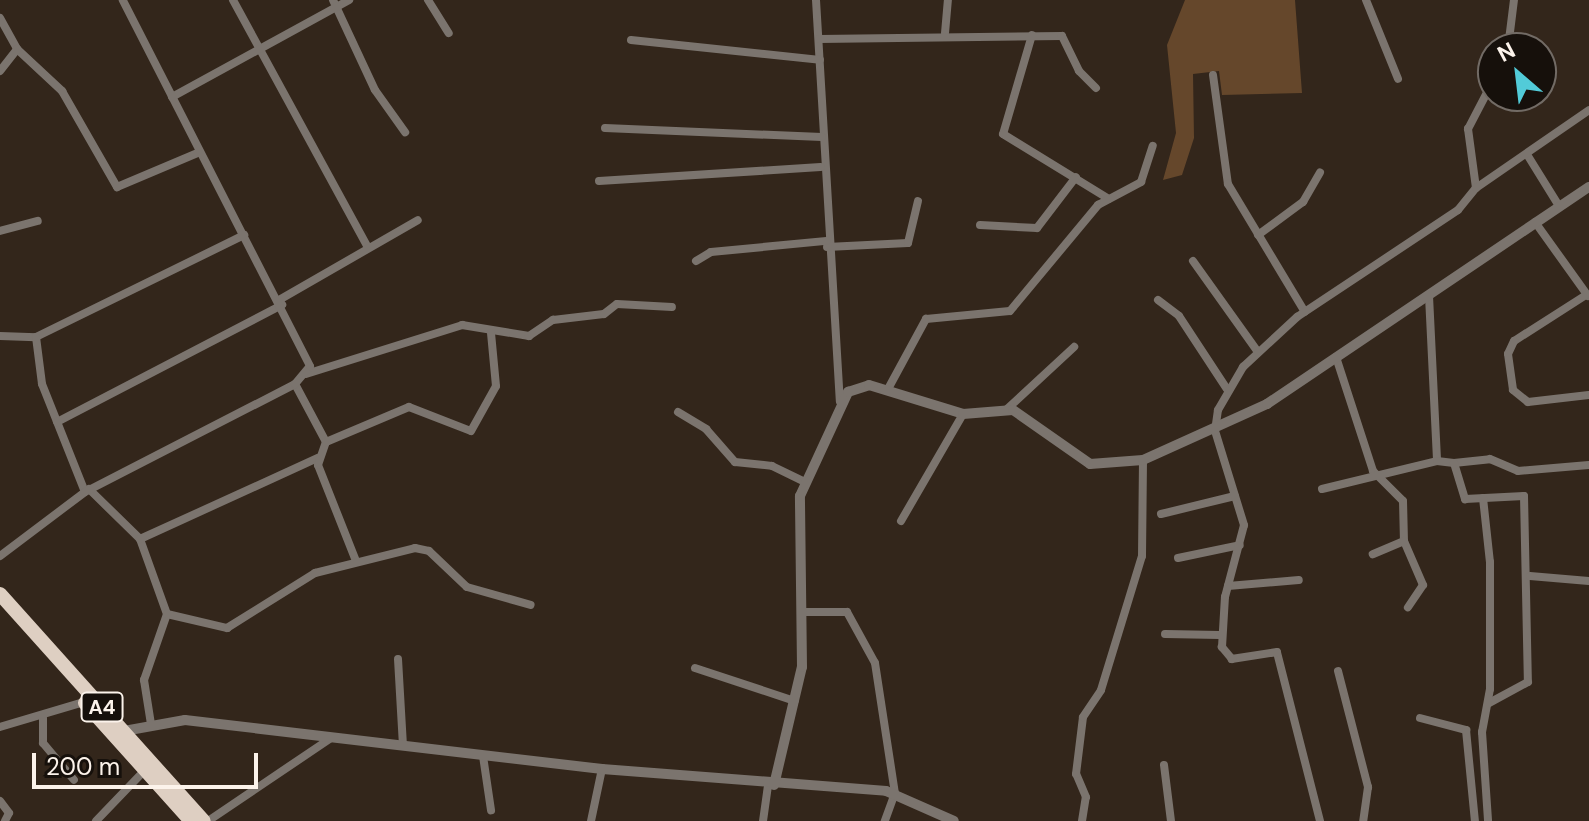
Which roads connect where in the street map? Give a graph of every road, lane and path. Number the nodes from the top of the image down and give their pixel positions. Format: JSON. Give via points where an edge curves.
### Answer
{"nodes":[{"id":1,"x":123,"y":0,"type":"edge"},
{"id":2,"x":233,"y":0,"type":"edge"},
{"id":3,"x":349,"y":0,"type":"edge"},
{"id":4,"x":428,"y":0,"type":"edge"},
{"id":5,"x":816,"y":0,"type":"edge"},
{"id":6,"x":948,"y":0,"type":"edge"},
{"id":7,"x":1366,"y":0,"type":"edge"},
{"id":8,"x":1514,"y":0,"type":"edge"},
{"id":9,"x":334,"y":3,"type":"edge"},
{"id":10,"x":0,"y":18,"type":"edge"},
{"id":11,"x":1510,"y":32,"type":"edge"},
{"id":12,"x":449,"y":33,"type":"dead end"},
{"id":13,"x":945,"y":33,"type":"junction"},
{"id":14,"x":1032,"y":35,"type":"junction"},
{"id":15,"x":819,"y":39,"type":"junction"},
{"id":16,"x":631,"y":40,"type":"dead end"},
{"id":17,"x":17,"y":49,"type":"junction"},
{"id":18,"x":255,"y":49,"type":"junction"},
{"id":19,"x":820,"y":60,"type":"junction"},
{"id":20,"x":0,"y":71,"type":"edge"},
{"id":21,"x":1213,"y":75,"type":"dead end"},
{"id":22,"x":1398,"y":79,"type":"dead end"},
{"id":23,"x":1096,"y":88,"type":"dead end"},
{"id":24,"x":172,"y":97,"type":"junction"},
{"id":25,"x":1589,"y":110,"type":"edge"},
{"id":26,"x":1477,"y":112,"type":"edge"},
{"id":27,"x":605,"y":128,"type":"dead end"},
{"id":28,"x":405,"y":132,"type":"dead end"},
{"id":29,"x":822,"y":137,"type":"junction"},
{"id":30,"x":1153,"y":146,"type":"dead end"},
{"id":31,"x":200,"y":152,"type":"junction"},
{"id":32,"x":1528,"y":156,"type":"junction"},
{"id":33,"x":821,"y":167,"type":"junction"},
{"id":34,"x":1320,"y":173,"type":"dead end"},
{"id":35,"x":1076,"y":177,"type":"junction"},
{"id":36,"x":599,"y":181,"type":"dead end"},
{"id":37,"x":1589,"y":187,"type":"edge"},
{"id":38,"x":1476,"y":188,"type":"junction"},
{"id":39,"x":1109,"y":199,"type":"junction"},
{"id":40,"x":918,"y":201,"type":"dead end"},
{"id":41,"x":1559,"y":206,"type":"junction"},
{"id":42,"x":418,"y":220,"type":"dead end"},
{"id":43,"x":38,"y":221,"type":"dead end"},
{"id":44,"x":1535,"y":222,"type":"junction"},
{"id":45,"x":980,"y":225,"type":"dead end"},
{"id":46,"x":0,"y":231,"type":"edge"},
{"id":47,"x":244,"y":235,"type":"junction"},
{"id":48,"x":1258,"y":235,"type":"junction"},
{"id":49,"x":826,"y":244,"type":"junction"},
{"id":50,"x":368,"y":248,"type":"junction"},
{"id":51,"x":696,"y":261,"type":"dead end"},
{"id":52,"x":1193,"y":261,"type":"dead end"},
{"id":53,"x":1429,"y":296,"type":"junction"},
{"id":54,"x":1588,"y":296,"type":"edge"},
{"id":55,"x":1158,"y":300,"type":"dead end"},
{"id":56,"x":280,"y":303,"type":"junction"},
{"id":57,"x":672,"y":307,"type":"dead end"},
{"id":58,"x":1305,"y":312,"type":"junction"},
{"id":59,"x":491,"y":333,"type":"junction"},
{"id":60,"x":0,"y":336,"type":"edge"},
{"id":61,"x":36,"y":337,"type":"junction"},
{"id":62,"x":1074,"y":347,"type":"dead end"},
{"id":63,"x":1258,"y":352,"type":"junction"},
{"id":64,"x":1336,"y":357,"type":"junction"},
{"id":65,"x":306,"y":374,"type":"junction"},
{"id":66,"x":295,"y":384,"type":"junction"},
{"id":67,"x":888,"y":389,"type":"junction"},
{"id":68,"x":1227,"y":389,"type":"junction"},
{"id":69,"x":1589,"y":395,"type":"edge"},
{"id":70,"x":840,"y":401,"type":"junction"},
{"id":71,"x":1006,"y":410,"type":"junction"},
{"id":72,"x":678,"y":412,"type":"dead end"},
{"id":73,"x":963,"y":414,"type":"junction"},
{"id":74,"x":57,"y":422,"type":"junction"},
{"id":75,"x":1215,"y":431,"type":"junction"},
{"id":76,"x":326,"y":442,"type":"junction"},
{"id":77,"x":318,"y":458,"type":"junction"},
{"id":78,"x":1143,"y":460,"type":"junction"},
{"id":79,"x":1437,"y":461,"type":"junction"},
{"id":80,"x":1454,"y":463,"type":"junction"},
{"id":81,"x":1589,"y":465,"type":"edge"},
{"id":82,"x":1380,"y":478,"type":"junction"},
{"id":83,"x":805,"y":482,"type":"junction"},
{"id":84,"x":1322,"y":489,"type":"dead end"},
{"id":85,"x":87,"y":490,"type":"junction"},
{"id":86,"x":1235,"y":496,"type":"junction"},
{"id":87,"x":1483,"y":498,"type":"junction"},
{"id":88,"x":1161,"y":514,"type":"dead end"},
{"id":89,"x":901,"y":521,"type":"dead end"},
{"id":90,"x":140,"y":539,"type":"junction"},
{"id":91,"x":1404,"y":541,"type":"junction"},
{"id":92,"x":1240,"y":545,"type":"junction"},
{"id":93,"x":1373,"y":554,"type":"dead end"},
{"id":94,"x":0,"y":556,"type":"edge"},
{"id":95,"x":1178,"y":558,"type":"dead end"},
{"id":96,"x":356,"y":561,"type":"junction"},
{"id":97,"x":1530,"y":576,"type":"junction"},
{"id":98,"x":1299,"y":580,"type":"dead end"},
{"id":99,"x":1589,"y":581,"type":"edge"},
{"id":100,"x":1228,"y":586,"type":"junction"},
{"id":101,"x":0,"y":594,"type":"edge"},
{"id":102,"x":531,"y":605,"type":"dead end"},
{"id":103,"x":0,"y":607,"type":"edge"},
{"id":104,"x":1408,"y":607,"type":"dead end"},
{"id":105,"x":801,"y":612,"type":"junction"},
{"id":106,"x":167,"y":614,"type":"junction"},
{"id":107,"x":1165,"y":634,"type":"dead end"},
{"id":108,"x":1220,"y":635,"type":"junction"},
{"id":109,"x":41,"y":647,"type":"junction"},
{"id":110,"x":398,"y":659,"type":"dead end"},
{"id":111,"x":695,"y":668,"type":"dead end"},
{"id":112,"x":1338,"y":671,"type":"dead end"},
{"id":113,"x":795,"y":701,"type":"junction"},
{"id":114,"x":84,"y":702,"type":"junction"},
{"id":115,"x":1489,"y":703,"type":"junction"},
{"id":116,"x":43,"y":718,"type":"junction"},
{"id":117,"x":1420,"y":718,"type":"dead end"},
{"id":118,"x":151,"y":724,"type":"junction"},
{"id":119,"x":0,"y":727,"type":"edge"},
{"id":120,"x":124,"y":731,"type":"junction"},
{"id":121,"x":331,"y":738,"type":"junction"},
{"id":122,"x":403,"y":746,"type":"junction"},
{"id":123,"x":483,"y":756,"type":"junction"},
{"id":124,"x":1164,"y":765,"type":"dead end"},
{"id":125,"x":602,"y":769,"type":"junction"},
{"id":126,"x":145,"y":770,"type":"junction"},
{"id":127,"x":74,"y":780,"type":"dead end"},
{"id":128,"x":771,"y":784,"type":"junction"},
{"id":129,"x":895,"y":793,"type":"junction"},
{"id":130,"x":0,"y":801,"type":"edge"},
{"id":131,"x":491,"y":810,"type":"dead end"},
{"id":132,"x":5,"y":821,"type":"edge"},
{"id":133,"x":96,"y":821,"type":"edge"},
{"id":134,"x":191,"y":821,"type":"edge"},
{"id":135,"x":206,"y":821,"type":"edge"},
{"id":136,"x":591,"y":821,"type":"edge"},
{"id":137,"x":763,"y":821,"type":"edge"},
{"id":138,"x":885,"y":821,"type":"edge"},
{"id":139,"x":954,"y":821,"type":"edge"},
{"id":140,"x":1082,"y":821,"type":"edge"},
{"id":141,"x":1171,"y":821,"type":"edge"},
{"id":142,"x":1320,"y":821,"type":"edge"},
{"id":143,"x":1363,"y":821,"type":"edge"},
{"id":144,"x":1475,"y":821,"type":"edge"},
{"id":145,"x":1488,"y":821,"type":"edge"}],
"edges":[{"from":1,"to":24,"type":"street"},
{"from":2,"to":18,"type":"street"},
{"from":3,"to":9,"type":"street"},
{"from":4,"to":12,"type":"street"},
{"from":5,"to":15,"type":"street"},
{"from":6,"to":13,"type":"street"},
{"from":7,"to":22,"type":"street"},
{"from":8,"to":11,"type":"street"},
{"from":9,"to":18,"type":"street"},
{"from":9,"to":28,"type":"street","via":[[375,90]]},
{"from":10,"to":17,"type":"street"},
{"from":13,"to":14,"type":"street"},
{"from":13,"to":15,"type":"street"},
{"from":14,"to":23,"type":"street","via":[[1069,40],[1079,71]]},
{"from":14,"to":35,"type":"street","via":[[1003,134],[1034,159]]},
{"from":15,"to":19,"type":"street"},
{"from":16,"to":19,"type":"street"},
{"from":17,"to":20,"type":"street"},
{"from":17,"to":31,"type":"street","via":[[62,91],[117,187],[136,185]]},
{"from":18,"to":24,"type":"street"},
{"from":18,"to":50,"type":"street","via":[[288,93]]},
{"from":19,"to":29,"type":"street"},
{"from":21,"to":48,"type":"street","via":[[1228,184]]},
{"from":24,"to":31,"type":"street"},
{"from":25,"to":32,"type":"street"},
{"from":26,"to":38,"type":"street","via":[[1468,129]]},
{"from":27,"to":29,"type":"street"},
{"from":29,"to":33,"type":"street"},
{"from":30,"to":39,"type":"street","via":[[1141,182]]},
{"from":31,"to":47,"type":"street"},
{"from":32,"to":38,"type":"street"},
{"from":32,"to":41,"type":"street"},
{"from":33,"to":36,"type":"street"},
{"from":33,"to":49,"type":"street"},
{"from":34,"to":48,"type":"street","via":[[1303,202]]},
{"from":35,"to":39,"type":"street"},
{"from":35,"to":45,"type":"street","via":[[1037,228]]},
{"from":37,"to":41,"type":"street"},
{"from":38,"to":58,"type":"street","via":[[1458,210]]},
{"from":39,"to":67,"type":"street","via":[[1010,311],[926,319]]},
{"from":40,"to":49,"type":"street","via":[[908,243]]},
{"from":41,"to":44,"type":"street"},
{"from":42,"to":50,"type":"street"},
{"from":43,"to":46,"type":"street"},
{"from":44,"to":53,"type":"street"},
{"from":44,"to":54,"type":"street"},
{"from":47,"to":56,"type":"street"},
{"from":47,"to":61,"type":"street"},
{"from":48,"to":58,"type":"street"},
{"from":49,"to":51,"type":"street","via":[[711,252]]},
{"from":49,"to":70,"type":"street"},
{"from":50,"to":56,"type":"street"},
{"from":52,"to":63,"type":"street"},
{"from":53,"to":64,"type":"street"},
{"from":53,"to":79,"type":"street"},
{"from":54,"to":69,"type":"street","via":[[1514,341],[1508,354],[1513,390],[1528,402]]},
{"from":55,"to":68,"type":"street","via":[[1179,316]]},
{"from":56,"to":65,"type":"street","via":[[310,360]]},
{"from":56,"to":74,"type":"street"},
{"from":57,"to":59,"type":"street","via":[[617,304],[604,314],[551,320],[537,334]]},
{"from":58,"to":63,"type":"street"},
{"from":59,"to":65,"type":"street","via":[[446,329]]},
{"from":59,"to":76,"type":"street","via":[[496,386],[471,431],[409,407]]},
{"from":60,"to":61,"type":"street"},
{"from":61,"to":74,"type":"street","via":[[42,384]]},
{"from":62,"to":71,"type":"street"},
{"from":63,"to":68,"type":"street"},
{"from":64,"to":75,"type":"street"},
{"from":64,"to":82,"type":"street"},
{"from":65,"to":66,"type":"street"},
{"from":66,"to":76,"type":"street"},
{"from":66,"to":85,"type":"street"},
{"from":67,"to":70,"type":"street","via":[[857,388]]},
{"from":67,"to":73,"type":"street"},
{"from":68,"to":75,"type":"street"},
{"from":70,"to":83,"type":"street"},
{"from":71,"to":73,"type":"street"},
{"from":71,"to":78,"type":"street","via":[[1034,419],[1090,464]]},
{"from":72,"to":83,"type":"street","via":[[706,429],[735,462],[772,466]]},
{"from":73,"to":89,"type":"street"},
{"from":74,"to":85,"type":"street"},
{"from":75,"to":78,"type":"street"},
{"from":75,"to":86,"type":"street"},
{"from":76,"to":77,"type":"street"},
{"from":77,"to":90,"type":"street"},
{"from":77,"to":96,"type":"street"},
{"from":78,"to":140,"type":"street","via":[[1142,556],[1101,690],[1083,717],[1076,774],[1086,797]]},
{"from":79,"to":80,"type":"street"},
{"from":79,"to":82,"type":"street"},
{"from":80,"to":81,"type":"street","via":[[1490,459],[1518,471]]},
{"from":80,"to":87,"type":"street","via":[[1461,496]]},
{"from":82,"to":84,"type":"street"},
{"from":82,"to":91,"type":"street","via":[[1403,501]]},
{"from":83,"to":105,"type":"street"},
{"from":85,"to":90,"type":"street"},
{"from":85,"to":94,"type":"street"},
{"from":86,"to":88,"type":"street"},
{"from":86,"to":92,"type":"street","via":[[1244,525]]},
{"from":87,"to":97,"type":"street","via":[[1524,496]]},
{"from":87,"to":115,"type":"street"},
{"from":90,"to":106,"type":"street"},
{"from":91,"to":93,"type":"street"},
{"from":91,"to":104,"type":"street","via":[[1423,585]]},
{"from":92,"to":95,"type":"street"},
{"from":92,"to":100,"type":"street"},
{"from":96,"to":102,"type":"street","via":[[422,549],[467,587]]},
{"from":96,"to":106,"type":"street","via":[[315,573],[234,625]]},
{"from":97,"to":99,"type":"street"},
{"from":97,"to":115,"type":"street","via":[[1527,687]]},
{"from":98,"to":100,"type":"street"},
{"from":100,"to":108,"type":"street"},
{"from":101,"to":109,"type":"highway","number":"A4"},
{"from":103,"to":109,"type":"highway","number":"A4"},
{"from":105,"to":113,"type":"street"},
{"from":105,"to":129,"type":"street","via":[[847,612],[871,654],[886,699]]},
{"from":106,"to":118,"type":"street","via":[[144,680]]},
{"from":107,"to":108,"type":"street"},
{"from":108,"to":142,"type":"street","via":[[1232,659],[1277,652]]},
{"from":109,"to":114,"type":"highway","number":"A4"},
{"from":109,"to":120,"type":"highway","number":"A4"},
{"from":110,"to":122,"type":"street"},
{"from":111,"to":113,"type":"street"},
{"from":112,"to":143,"type":"street","via":[[1368,787]]},
{"from":113,"to":128,"type":"street"},
{"from":114,"to":116,"type":"street"},
{"from":114,"to":126,"type":"highway","number":"A4"},
{"from":115,"to":145,"type":"street","via":[[1482,732]]},
{"from":116,"to":119,"type":"street"},
{"from":116,"to":127,"type":"street","via":[[43,743]]},
{"from":117,"to":144,"type":"street","via":[[1466,730]]},
{"from":118,"to":120,"type":"street"},
{"from":118,"to":121,"type":"street","via":[[185,720]]},
{"from":120,"to":135,"type":"highway","number":"A4"},
{"from":121,"to":122,"type":"street"},
{"from":121,"to":135,"type":"street"},
{"from":122,"to":123,"type":"street"},
{"from":123,"to":125,"type":"street"},
{"from":123,"to":131,"type":"street"},
{"from":124,"to":141,"type":"street"},
{"from":125,"to":128,"type":"street"},
{"from":125,"to":136,"type":"street"},
{"from":126,"to":133,"type":"street"},
{"from":126,"to":134,"type":"highway","number":"A4"},
{"from":128,"to":129,"type":"street"},
{"from":128,"to":137,"type":"street"},
{"from":129,"to":138,"type":"street"},
{"from":129,"to":139,"type":"street"},
{"from":130,"to":132,"type":"street","via":[[9,813]]}]}
